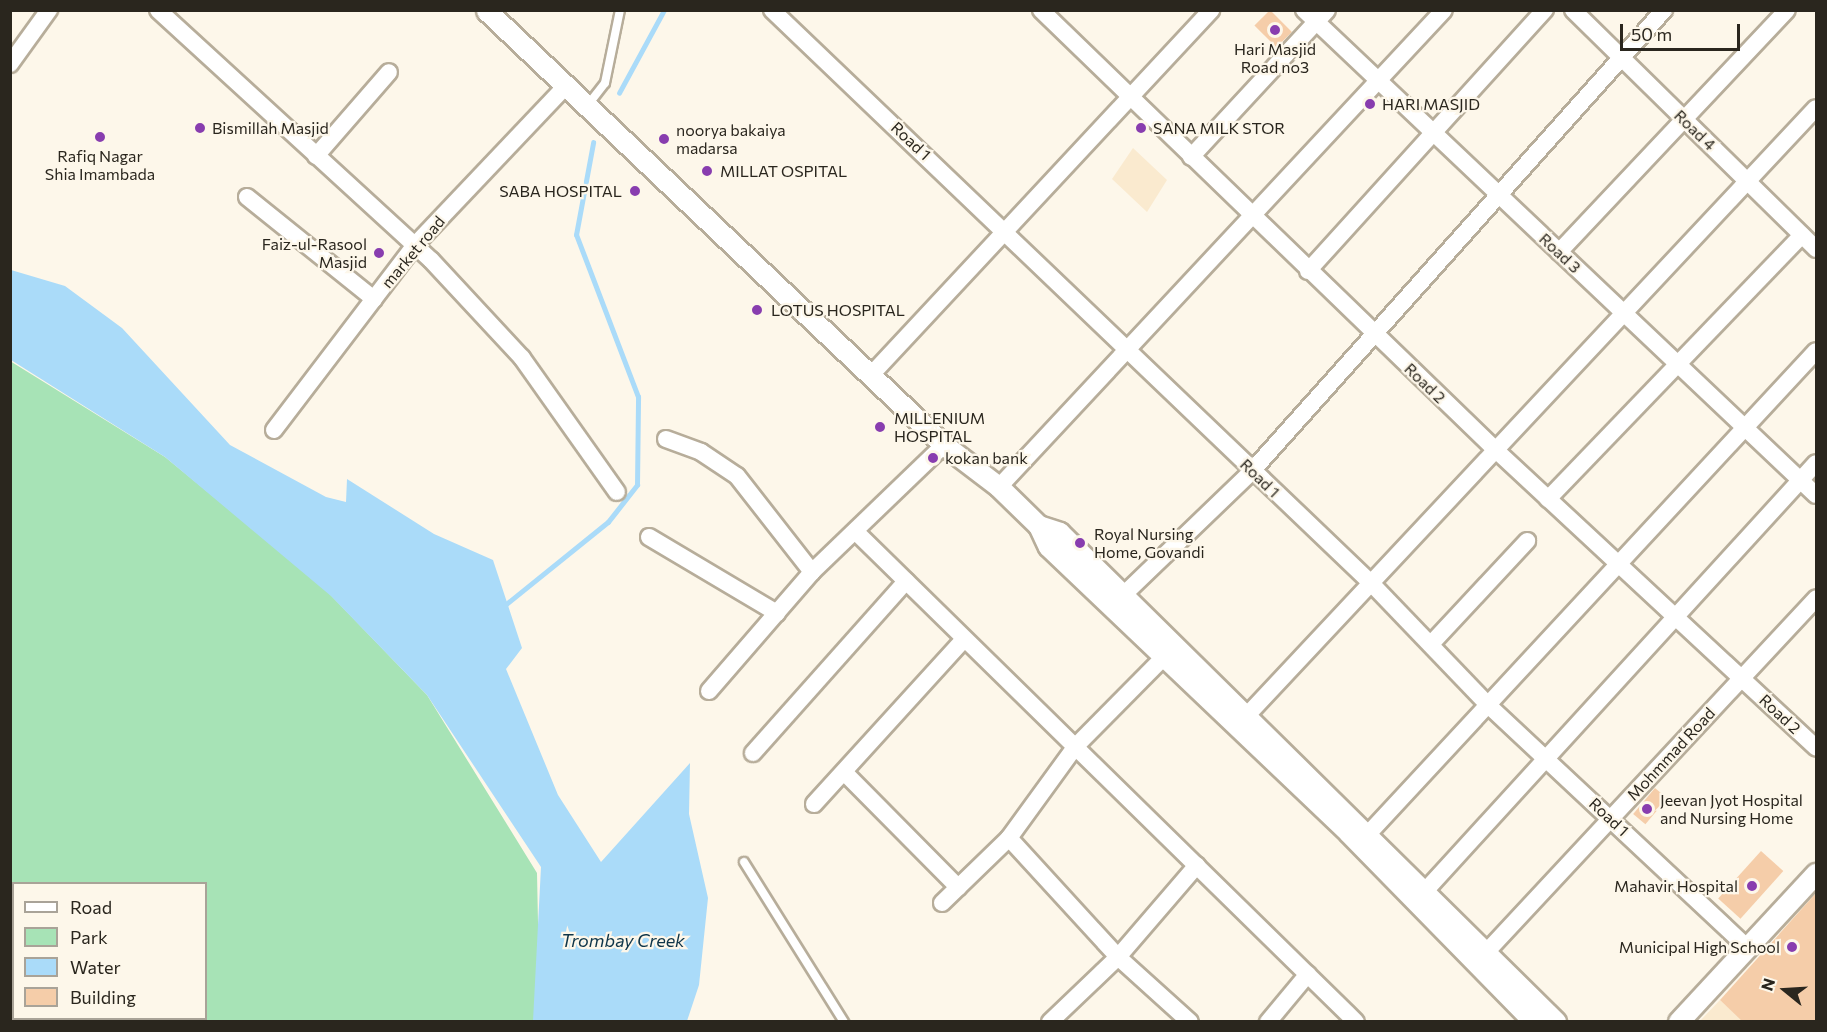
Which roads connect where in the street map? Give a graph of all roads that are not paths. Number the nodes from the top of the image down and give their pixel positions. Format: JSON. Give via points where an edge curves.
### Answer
{"nodes":[{"id":1,"x":49,"y":10,"type":"edge"},
{"id":2,"x":158,"y":10,"type":"edge"},
{"id":3,"x":621,"y":10,"type":"edge"},
{"id":4,"x":772,"y":10,"type":"edge"},
{"id":5,"x":1041,"y":10,"type":"edge"},
{"id":6,"x":1212,"y":10,"type":"edge"},
{"id":7,"x":1444,"y":10,"type":"edge"},
{"id":8,"x":1545,"y":10,"type":"edge"},
{"id":9,"x":1572,"y":10,"type":"edge"},
{"id":10,"x":1664,"y":10,"type":"edge"},
{"id":11,"x":1787,"y":10,"type":"edge"},
{"id":12,"x":487,"y":11,"type":"edge"},
{"id":13,"x":1316,"y":14,"type":"edge"},
{"id":14,"x":1622,"y":60,"type":"junction"},
{"id":15,"x":10,"y":64,"type":"edge"},
{"id":16,"x":389,"y":72,"type":"dead end"},
{"id":17,"x":1377,"y":79,"type":"junction"},
{"id":18,"x":565,"y":87,"type":"junction"},
{"id":19,"x":1131,"y":99,"type":"junction"},
{"id":20,"x":586,"y":106,"type":"junction"},
{"id":21,"x":1816,"y":108,"type":"edge"},
{"id":22,"x":1683,"y":118,"type":"junction"},
{"id":23,"x":1433,"y":133,"type":"junction"},
{"id":24,"x":316,"y":156,"type":"junction"},
{"id":25,"x":1191,"y":157,"type":"junction"},
{"id":26,"x":1749,"y":181,"type":"junction"},
{"id":27,"x":1499,"y":194,"type":"junction"},
{"id":28,"x":247,"y":197,"type":"dead end"},
{"id":29,"x":1253,"y":218,"type":"junction"},
{"id":30,"x":1005,"y":229,"type":"junction"},
{"id":31,"x":1802,"y":234,"type":"junction"},
{"id":32,"x":415,"y":245,"type":"junction"},
{"id":33,"x":1816,"y":249,"type":"edge"},
{"id":34,"x":1559,"y":252,"type":"junction"},
{"id":35,"x":1308,"y":271,"type":"junction"},
{"id":36,"x":374,"y":299,"type":"junction"},
{"id":37,"x":1626,"y":315,"type":"junction"},
{"id":38,"x":1373,"y":333,"type":"junction"},
{"id":39,"x":1816,"y":351,"type":"edge"},
{"id":40,"x":1129,"y":352,"type":"junction"},
{"id":41,"x":1678,"y":364,"type":"junction"},
{"id":42,"x":871,"y":375,"type":"junction"},
{"id":43,"x":1745,"y":428,"type":"junction"},
{"id":44,"x":274,"y":430,"type":"dead end"},
{"id":45,"x":666,"y":439,"type":"dead end"},
{"id":46,"x":944,"y":446,"type":"junction"},
{"id":47,"x":1499,"y":453,"type":"junction"},
{"id":48,"x":1816,"y":463,"type":"edge"},
{"id":49,"x":1252,"y":471,"type":"junction"},
{"id":50,"x":1802,"y":481,"type":"junction"},
{"id":51,"x":999,"y":487,"type":"junction"},
{"id":52,"x":617,"y":492,"type":"dead end"},
{"id":53,"x":1816,"y":495,"type":"edge"},
{"id":54,"x":1548,"y":499,"type":"junction"},
{"id":55,"x":855,"y":531,"type":"junction"},
{"id":56,"x":650,"y":537,"type":"dead end"},
{"id":57,"x":1527,"y":541,"type":"dead end"},
{"id":58,"x":1619,"y":565,"type":"junction"},
{"id":59,"x":812,"y":572,"type":"junction"},
{"id":60,"x":906,"y":581,"type":"junction"},
{"id":61,"x":1372,"y":584,"type":"junction"},
{"id":62,"x":1816,"y":598,"type":"edge"},
{"id":63,"x":1117,"y":601,"type":"junction"},
{"id":64,"x":777,"y":612,"type":"junction"},
{"id":65,"x":1675,"y":617,"type":"junction"},
{"id":66,"x":964,"y":639,"type":"junction"},
{"id":67,"x":1431,"y":644,"type":"junction"},
{"id":68,"x":1170,"y":652,"type":"junction"},
{"id":69,"x":1742,"y":678,"type":"junction"},
{"id":70,"x":709,"y":691,"type":"dead end"},
{"id":71,"x":1487,"y":704,"type":"junction"},
{"id":72,"x":1241,"y":721,"type":"junction"},
{"id":73,"x":1075,"y":747,"type":"junction"},
{"id":74,"x":1816,"y":747,"type":"edge"},
{"id":75,"x":753,"y":753,"type":"dead end"},
{"id":76,"x":1547,"y":760,"type":"junction"},
{"id":77,"x":845,"y":773,"type":"junction"},
{"id":78,"x":814,"y":804,"type":"dead end"},
{"id":79,"x":1610,"y":818,"type":"junction"},
{"id":80,"x":1369,"y":833,"type":"junction"},
{"id":81,"x":1009,"y":838,"type":"junction"},
{"id":82,"x":744,"y":862,"type":"dead end"},
{"id":83,"x":1197,"y":865,"type":"junction"},
{"id":84,"x":1816,"y":874,"type":"edge"},
{"id":85,"x":958,"y":887,"type":"junction"},
{"id":86,"x":1426,"y":890,"type":"junction"},
{"id":87,"x":942,"y":903,"type":"dead end"},
{"id":88,"x":1747,"y":947,"type":"junction"},
{"id":89,"x":1118,"y":957,"type":"junction"},
{"id":90,"x":1482,"y":958,"type":"junction"},
{"id":91,"x":1308,"y":974,"type":"junction"},
{"id":92,"x":844,"y":1022,"type":"edge"},
{"id":93,"x":1050,"y":1022,"type":"edge"},
{"id":94,"x":1190,"y":1022,"type":"edge"},
{"id":95,"x":1268,"y":1022,"type":"edge"},
{"id":96,"x":1356,"y":1022,"type":"edge"},
{"id":97,"x":1534,"y":1022,"type":"edge"},
{"id":98,"x":1556,"y":1022,"type":"edge"},
{"id":99,"x":1679,"y":1022,"type":"edge"}],
"edges":[{"from":1,"to":15,"type":"street"},
{"from":2,"to":24,"type":"street"},
{"from":3,"to":20,"type":"lane","via":[[605,83]]},
{"from":4,"to":30,"type":"street","name":"Road 1"},
{"from":5,"to":19,"type":"street","name":"Road 2"},
{"from":6,"to":19,"type":"street"},
{"from":7,"to":17,"type":"street"},
{"from":8,"to":23,"type":"street"},
{"from":9,"to":14,"type":"street","name":"Road 4"},
{"from":10,"to":14,"type":"street"},
{"from":11,"to":22,"type":"street"},
{"from":12,"to":18,"type":"street"},
{"from":13,"to":17,"type":"street","name":"Road 3"},
{"from":13,"to":25,"type":"street"},
{"from":14,"to":22,"type":"street","name":"Road 4"},
{"from":14,"to":27,"type":"street"},
{"from":16,"to":24,"type":"street"},
{"from":17,"to":23,"type":"street","name":"Road 3"},
{"from":17,"to":29,"type":"street"},
{"from":18,"to":20,"type":"street"},
{"from":18,"to":32,"type":"street","name":"market road"},
{"from":19,"to":25,"type":"street","name":"Road 2"},
{"from":19,"to":30,"type":"street"},
{"from":20,"to":42,"type":"street"},
{"from":21,"to":26,"type":"street"},
{"from":22,"to":26,"type":"street","name":"Road 4"},
{"from":22,"to":34,"type":"street"},
{"from":23,"to":27,"type":"street","name":"Road 3"},
{"from":23,"to":35,"type":"street"},
{"from":24,"to":32,"type":"street"},
{"from":25,"to":29,"type":"street","name":"Road 2"},
{"from":26,"to":31,"type":"street","name":"Road 4"},
{"from":26,"to":37,"type":"street"},
{"from":27,"to":34,"type":"street","name":"Road 3"},
{"from":27,"to":38,"type":"street"},
{"from":28,"to":36,"type":"street"},
{"from":29,"to":35,"type":"street","name":"Road 2"},
{"from":29,"to":40,"type":"street"},
{"from":30,"to":40,"type":"street","name":"Road 1"},
{"from":30,"to":42,"type":"street"},
{"from":31,"to":33,"type":"street","name":"Road 4"},
{"from":31,"to":41,"type":"street"},
{"from":32,"to":36,"type":"street","name":"market road"},
{"from":32,"to":52,"type":"street","via":[[522,358]]},
{"from":34,"to":37,"type":"street","name":"Road 3"},
{"from":35,"to":38,"type":"street","name":"Road 2"},
{"from":36,"to":44,"type":"street","name":"market road"},
{"from":37,"to":41,"type":"street","name":"Road 3"},
{"from":37,"to":47,"type":"street"},
{"from":38,"to":47,"type":"street","name":"Road 2"},
{"from":38,"to":49,"type":"street"},
{"from":39,"to":43,"type":"street"},
{"from":40,"to":49,"type":"street","name":"Road 1"},
{"from":40,"to":51,"type":"street"},
{"from":41,"to":43,"type":"street","name":"Road 3"},
{"from":41,"to":54,"type":"street"},
{"from":42,"to":46,"type":"street"},
{"from":43,"to":50,"type":"street","name":"Road 3"},
{"from":43,"to":58,"type":"street"},
{"from":45,"to":59,"type":"street","via":[[701,452],[737,476]]},
{"from":46,"to":51,"type":"street"},
{"from":46,"to":55,"type":"street"},
{"from":47,"to":54,"type":"street","name":"Road 2"},
{"from":47,"to":61,"type":"street"},
{"from":48,"to":50,"type":"street"},
{"from":49,"to":61,"type":"street","name":"Road 1"},
{"from":49,"to":63,"type":"street"},
{"from":50,"to":53,"type":"street","name":"Road 3"},
{"from":50,"to":65,"type":"street"},
{"from":51,"to":63,"type":"street","via":[[1038,526],[1060,533]]},
{"from":54,"to":58,"type":"street","name":"Road 2"},
{"from":55,"to":59,"type":"street"},
{"from":55,"to":60,"type":"street"},
{"from":56,"to":64,"type":"street"},
{"from":57,"to":67,"type":"street"},
{"from":58,"to":65,"type":"street","name":"Road 2"},
{"from":58,"to":71,"type":"street"},
{"from":59,"to":64,"type":"street"},
{"from":60,"to":66,"type":"street"},
{"from":60,"to":75,"type":"street"},
{"from":61,"to":67,"type":"street","name":"Road 1"},
{"from":61,"to":72,"type":"street"},
{"from":62,"to":69,"type":"street","name":"Mohmmad Road"},
{"from":63,"to":68,"type":"street"},
{"from":64,"to":70,"type":"street"},
{"from":65,"to":69,"type":"street","name":"Road 2"},
{"from":65,"to":76,"type":"street"},
{"from":66,"to":73,"type":"street"},
{"from":66,"to":77,"type":"street"},
{"from":67,"to":71,"type":"street","name":"Road 1"},
{"from":68,"to":72,"type":"street"},
{"from":68,"to":73,"type":"street"},
{"from":69,"to":74,"type":"street","name":"Road 2"},
{"from":69,"to":79,"type":"street","name":"Mohmmad Road"},
{"from":71,"to":76,"type":"street","name":"Road 1"},
{"from":71,"to":80,"type":"street"},
{"from":72,"to":80,"type":"street"},
{"from":72,"to":90,"type":"street"},
{"from":73,"to":81,"type":"street"},
{"from":73,"to":83,"type":"street"},
{"from":76,"to":79,"type":"street","name":"Road 1"},
{"from":76,"to":86,"type":"street"},
{"from":77,"to":78,"type":"street"},
{"from":77,"to":85,"type":"street"},
{"from":79,"to":88,"type":"street","name":"Road 1"},
{"from":79,"to":90,"type":"street","name":"Mohmmad Road"},
{"from":80,"to":86,"type":"street"},
{"from":81,"to":85,"type":"street"},
{"from":81,"to":89,"type":"street"},
{"from":82,"to":92,"type":"lane"},
{"from":83,"to":89,"type":"street"},
{"from":83,"to":91,"type":"street"},
{"from":84,"to":88,"type":"street"},
{"from":85,"to":87,"type":"street"},
{"from":86,"to":90,"type":"street"},
{"from":88,"to":99,"type":"street"},
{"from":89,"to":93,"type":"street"},
{"from":89,"to":94,"type":"street"},
{"from":90,"to":97,"type":"street"},
{"from":90,"to":98,"type":"street"},
{"from":91,"to":95,"type":"street"},
{"from":91,"to":96,"type":"street"}]}
